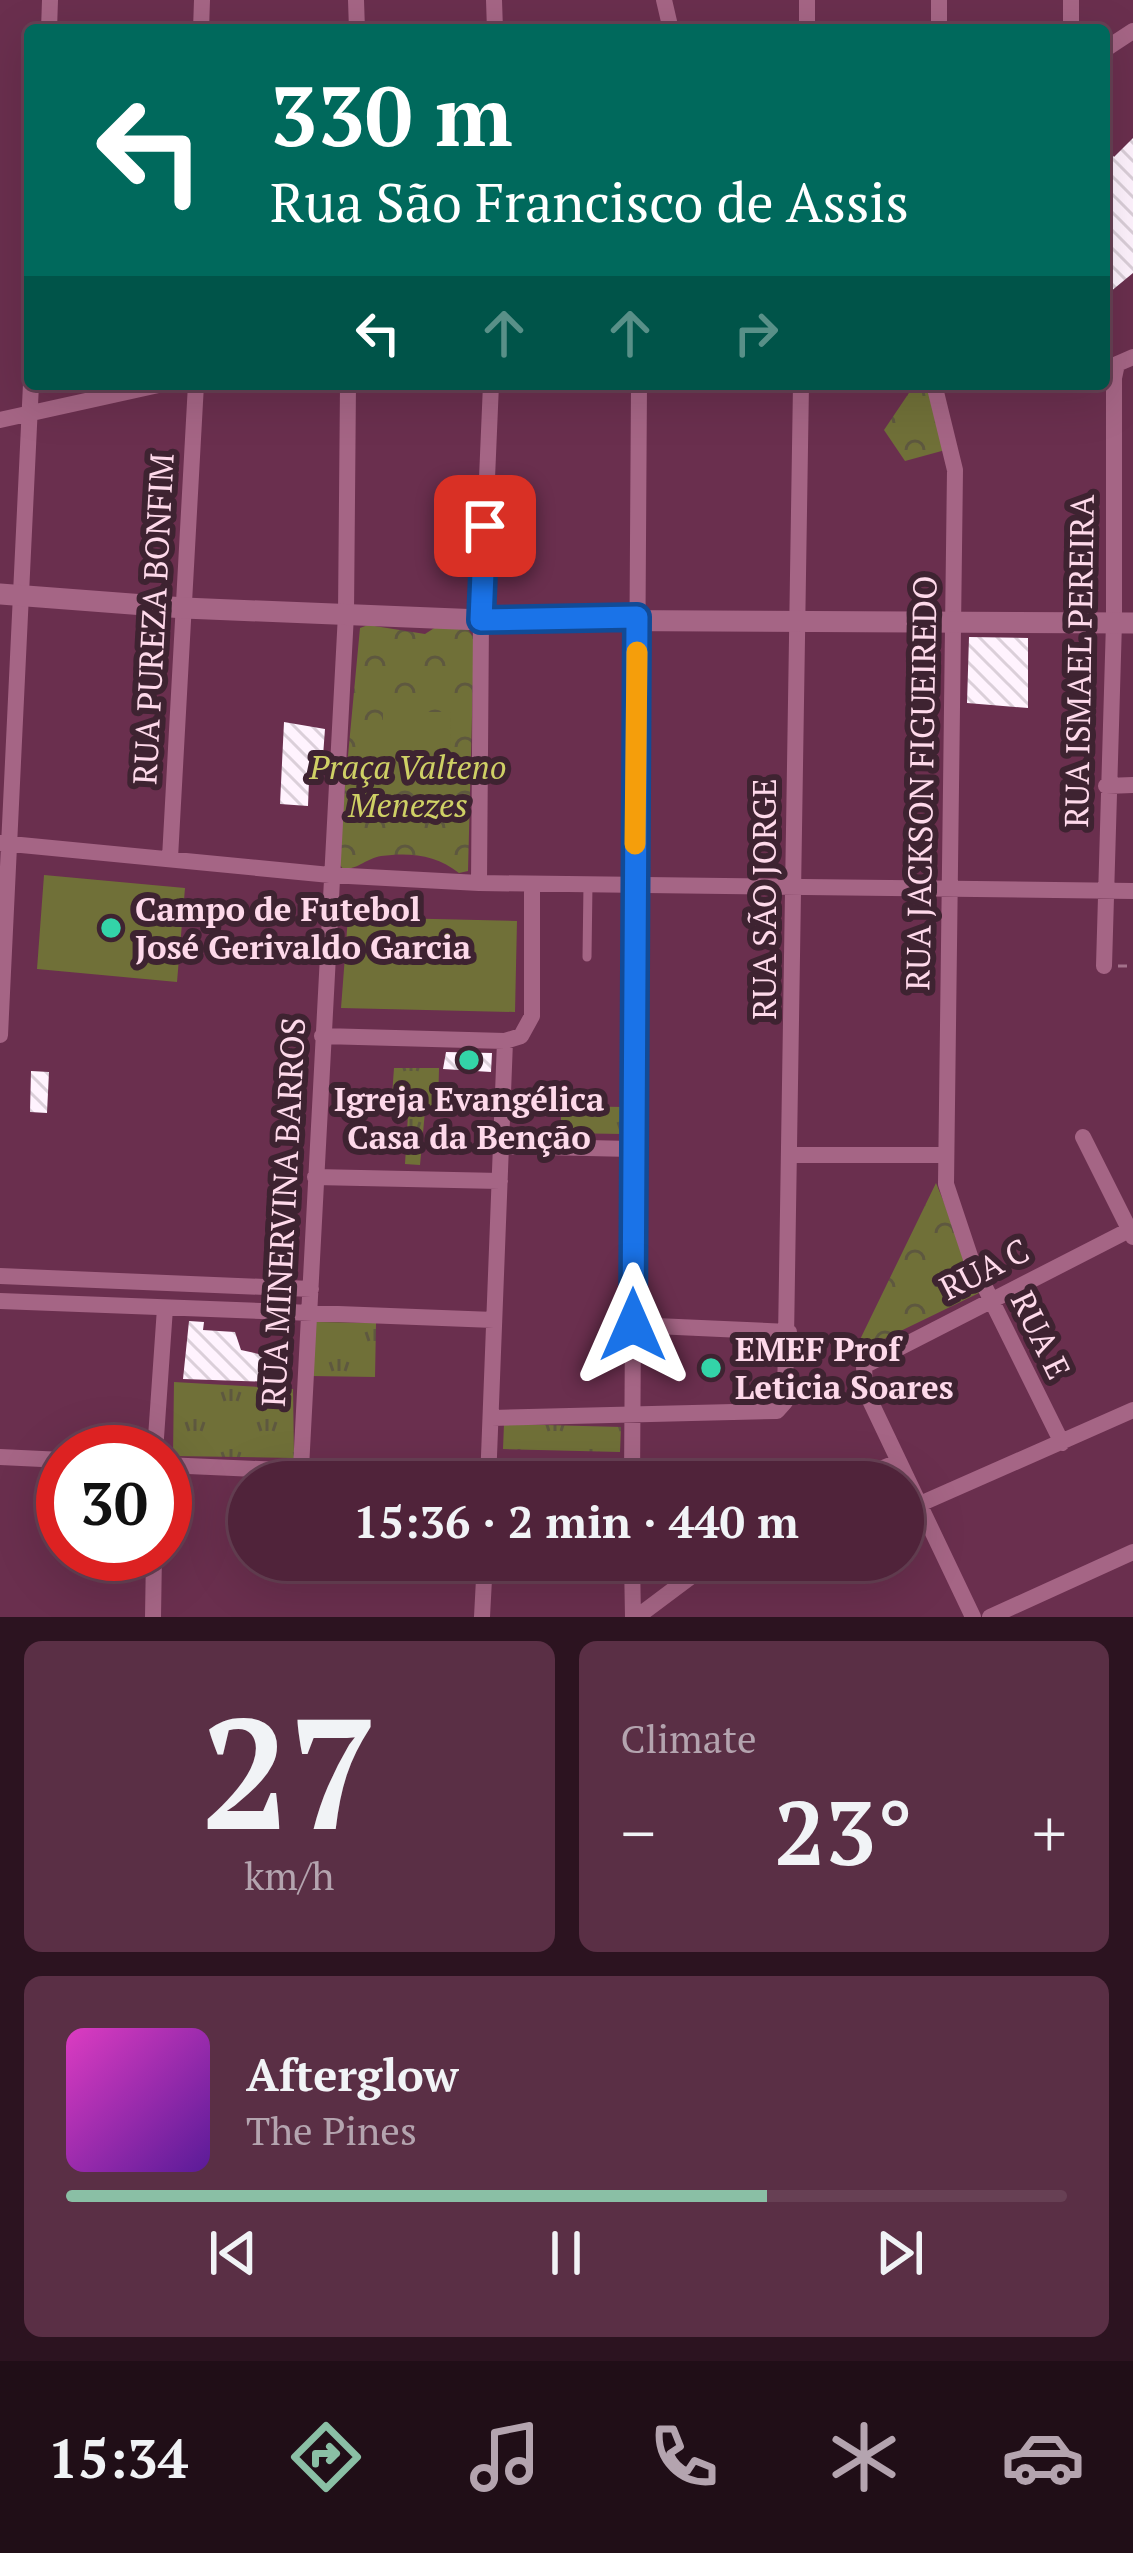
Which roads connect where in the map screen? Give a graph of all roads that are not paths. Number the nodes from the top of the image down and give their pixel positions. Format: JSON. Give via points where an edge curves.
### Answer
{"nodes":[{"id":1,"x":1127,"y":359,"type":"edge"},
{"id":2,"x":31,"y":390,"type":"edge"},
{"id":3,"x":134,"y":390,"type":"edge"},
{"id":4,"x":196,"y":390,"type":"edge"},
{"id":5,"x":348,"y":390,"type":"edge"},
{"id":6,"x":491,"y":390,"type":"edge"},
{"id":7,"x":639,"y":390,"type":"edge"},
{"id":8,"x":801,"y":390,"type":"edge"},
{"id":9,"x":935,"y":390,"type":"edge"},
{"id":10,"x":30,"y":412,"type":"junction"},
{"id":11,"x":0,"y":420,"type":"edge"},
{"id":12,"x":9,"y":594,"type":"edge"},
{"id":13,"x":184,"y":608,"type":"junction"},
{"id":14,"x":346,"y":614,"type":"junction"},
{"id":15,"x":637,"y":617,"type":"junction"},
{"id":16,"x":481,"y":620,"type":"junction"},
{"id":17,"x":796,"y":620,"type":"junction"},
{"id":18,"x":1124,"y":622,"type":"edge"},
{"id":19,"x":952,"y":623,"type":"junction"},
{"id":20,"x":1133,"y":785,"type":"edge"},
{"id":21,"x":1106,"y":786,"type":"junction"},
{"id":22,"x":5,"y":843,"type":"edge"},
{"id":23,"x":170,"y":858,"type":"junction"},
{"id":24,"x":330,"y":875,"type":"junction"},
{"id":25,"x":479,"y":883,"type":"junction"},
{"id":26,"x":532,"y":884,"type":"junction"},
{"id":27,"x":588,"y":884,"type":"junction"},
{"id":28,"x":635,"y":884,"type":"junction"},
{"id":29,"x":795,"y":886,"type":"junction"},
{"id":30,"x":950,"y":887,"type":"junction"},
{"id":31,"x":1104,"y":890,"type":"junction"},
{"id":32,"x":1133,"y":891,"type":"edge"},
{"id":33,"x":587,"y":957,"type":"dead end"},
{"id":34,"x":1104,"y":966,"type":"dead end"},
{"id":35,"x":0,"y":1035,"type":"edge"},
{"id":36,"x":322,"y":1036,"type":"junction"},
{"id":37,"x":505,"y":1041,"type":"junction"},
{"id":38,"x":1083,"y":1138,"type":"dead end"},
{"id":39,"x":502,"y":1145,"type":"junction"},
{"id":40,"x":632,"y":1149,"type":"junction"},
{"id":41,"x":946,"y":1155,"type":"junction"},
{"id":42,"x":792,"y":1156,"type":"junction"},
{"id":43,"x":316,"y":1177,"type":"junction"},
{"id":44,"x":500,"y":1181,"type":"junction"},
{"id":45,"x":946,"y":1184,"type":"joint"},
{"id":46,"x":1132,"y":1232,"type":"edge"},
{"id":47,"x":0,"y":1276,"type":"edge"},
{"id":48,"x":311,"y":1289,"type":"junction"},
{"id":49,"x":990,"y":1300,"type":"junction"},
{"id":50,"x":0,"y":1301,"type":"edge"},
{"id":51,"x":165,"y":1308,"type":"junction"},
{"id":52,"x":309,"y":1313,"type":"junction"},
{"id":53,"x":494,"y":1320,"type":"junction"},
{"id":54,"x":633,"y":1325,"type":"junction"},
{"id":55,"x":789,"y":1332,"type":"junction"},
{"id":56,"x":1133,"y":1410,"type":"edge"},
{"id":57,"x":491,"y":1418,"type":"junction"},
{"id":58,"x":632,"y":1418,"type":"junction"},
{"id":59,"x":157,"y":1425,"type":"edge"},
{"id":60,"x":1062,"y":1443,"type":"junction"},
{"id":61,"x":0,"y":1457,"type":"edge"},
{"id":62,"x":36,"y":1459,"type":"edge"},
{"id":63,"x":301,"y":1461,"type":"edge"},
{"id":64,"x":489,"y":1461,"type":"edge"},
{"id":65,"x":632,"y":1461,"type":"edge"},
{"id":66,"x":898,"y":1461,"type":"edge"},
{"id":67,"x":192,"y":1466,"type":"edge"},
{"id":68,"x":228,"y":1466,"type":"edge"},
{"id":69,"x":924,"y":1502,"type":"edge"},
{"id":70,"x":924,"y":1513,"type":"edge"},
{"id":71,"x":1133,"y":1552,"type":"edge"},
{"id":72,"x":154,"y":1581,"type":"edge"},
{"id":73,"x":484,"y":1581,"type":"edge"},
{"id":74,"x":633,"y":1581,"type":"edge"},
{"id":75,"x":684,"y":1581,"type":"edge"},
{"id":76,"x":153,"y":1617,"type":"edge"},
{"id":77,"x":482,"y":1617,"type":"edge"},
{"id":78,"x":635,"y":1617,"type":"edge"},
{"id":79,"x":973,"y":1617,"type":"edge"},
{"id":80,"x":990,"y":1617,"type":"edge"}],
"edges":[{"from":1,"to":18,"type":"street","name":"RUA ISMAEL PEREIRA","via":[[1114,378]]},
{"from":2,"to":10,"type":"street"},
{"from":3,"to":10,"type":"street"},
{"from":4,"to":13,"type":"street","name":"RUA PUREZA BONFIM"},
{"from":5,"to":14,"type":"street","name":"RUA MINERVINA BARROS"},
{"from":6,"to":16,"type":"street"},
{"from":7,"to":15,"type":"street"},
{"from":8,"to":17,"type":"street","name":"RUA SÃO JORGE"},
{"from":9,"to":19,"type":"street","name":"RUA JACKSON FIGUEIREDO","via":[[955,470]]},
{"from":10,"to":11,"type":"street"},
{"from":10,"to":12,"type":"street"},
{"from":12,"to":13,"type":"street"},
{"from":12,"to":22,"type":"street"},
{"from":13,"to":14,"type":"street"},
{"from":13,"to":23,"type":"street","name":"RUA PUREZA BONFIM"},
{"from":14,"to":16,"type":"street"},
{"from":14,"to":24,"type":"street","name":"RUA MINERVINA BARROS"},
{"from":15,"to":16,"type":"street"},
{"from":15,"to":17,"type":"street"},
{"from":15,"to":28,"type":"street"},
{"from":16,"to":25,"type":"street"},
{"from":17,"to":19,"type":"street"},
{"from":17,"to":29,"type":"street","name":"RUA SÃO JORGE"},
{"from":18,"to":19,"type":"street"},
{"from":18,"to":21,"type":"street","name":"RUA ISMAEL PEREIRA"},
{"from":19,"to":30,"type":"street","name":"RUA JACKSON FIGUEIREDO"},
{"from":20,"to":21,"type":"street"},
{"from":21,"to":31,"type":"street","name":"RUA ISMAEL PEREIRA"},
{"from":22,"to":23,"type":"street"},
{"from":22,"to":35,"type":"street"},
{"from":23,"to":24,"type":"street"},
{"from":24,"to":25,"type":"street"},
{"from":24,"to":36,"type":"street","name":"RUA MINERVINA BARROS"},
{"from":25,"to":26,"type":"street"},
{"from":26,"to":27,"type":"street"},
{"from":26,"to":37,"type":"street","via":[[532,1023]]},
{"from":27,"to":28,"type":"street"},
{"from":27,"to":33,"type":"lane"},
{"from":28,"to":29,"type":"street"},
{"from":28,"to":40,"type":"street"},
{"from":29,"to":30,"type":"street"},
{"from":29,"to":42,"type":"street","name":"RUA SÃO JORGE"},
{"from":30,"to":31,"type":"street"},
{"from":30,"to":41,"type":"street","name":"RUA JACKSON FIGUEIREDO"},
{"from":31,"to":32,"type":"street"},
{"from":31,"to":34,"type":"street","name":"RUA ISMAEL PEREIRA"},
{"from":36,"to":37,"type":"street"},
{"from":36,"to":43,"type":"street","name":"RUA MINERVINA BARROS"},
{"from":37,"to":39,"type":"street"},
{"from":38,"to":46,"type":"street"},
{"from":39,"to":40,"type":"street"},
{"from":39,"to":44,"type":"street"},
{"from":40,"to":54,"type":"street"},
{"from":41,"to":42,"type":"street"},
{"from":41,"to":45,"type":"street","name":"RUA JACKSON FIGUEIREDO"},
{"from":42,"to":55,"type":"street","name":"RUA SÃO JORGE"},
{"from":43,"to":44,"type":"street"},
{"from":43,"to":48,"type":"street","name":"RUA MINERVINA BARROS"},
{"from":44,"to":53,"type":"street"},
{"from":45,"to":49,"type":"street","name":"RUA E"},
{"from":46,"to":49,"type":"street","name":"RUA C"},
{"from":47,"to":48,"type":"street"},
{"from":48,"to":52,"type":"street","name":"RUA MINERVINA BARROS"},
{"from":49,"to":60,"type":"street","name":"RUA E"},
{"from":49,"to":66,"type":"street","name":"RUA C","via":[[864,1366],[865,1390]]},
{"from":50,"to":51,"type":"street"},
{"from":51,"to":52,"type":"street"},
{"from":51,"to":59,"type":"street"},
{"from":52,"to":53,"type":"street"},
{"from":52,"to":63,"type":"street","name":"RUA MINERVINA BARROS"},
{"from":53,"to":57,"type":"street"},
{"from":54,"to":55,"type":"street"},
{"from":54,"to":58,"type":"street"},
{"from":55,"to":58,"type":"street","name":"RUA SÃO JORGE","via":[[787,1396],[777,1411]]},
{"from":56,"to":60,"type":"street"},
{"from":57,"to":58,"type":"street"},
{"from":57,"to":64,"type":"street"},
{"from":58,"to":65,"type":"street"},
{"from":60,"to":69,"type":"street"},
{"from":61,"to":62,"type":"street"},
{"from":67,"to":68,"type":"street"},
{"from":70,"to":79,"type":"street"},
{"from":71,"to":80,"type":"street"},
{"from":72,"to":76,"type":"street"},
{"from":73,"to":77,"type":"street"},
{"from":74,"to":78,"type":"street"},
{"from":75,"to":78,"type":"street"}]}
